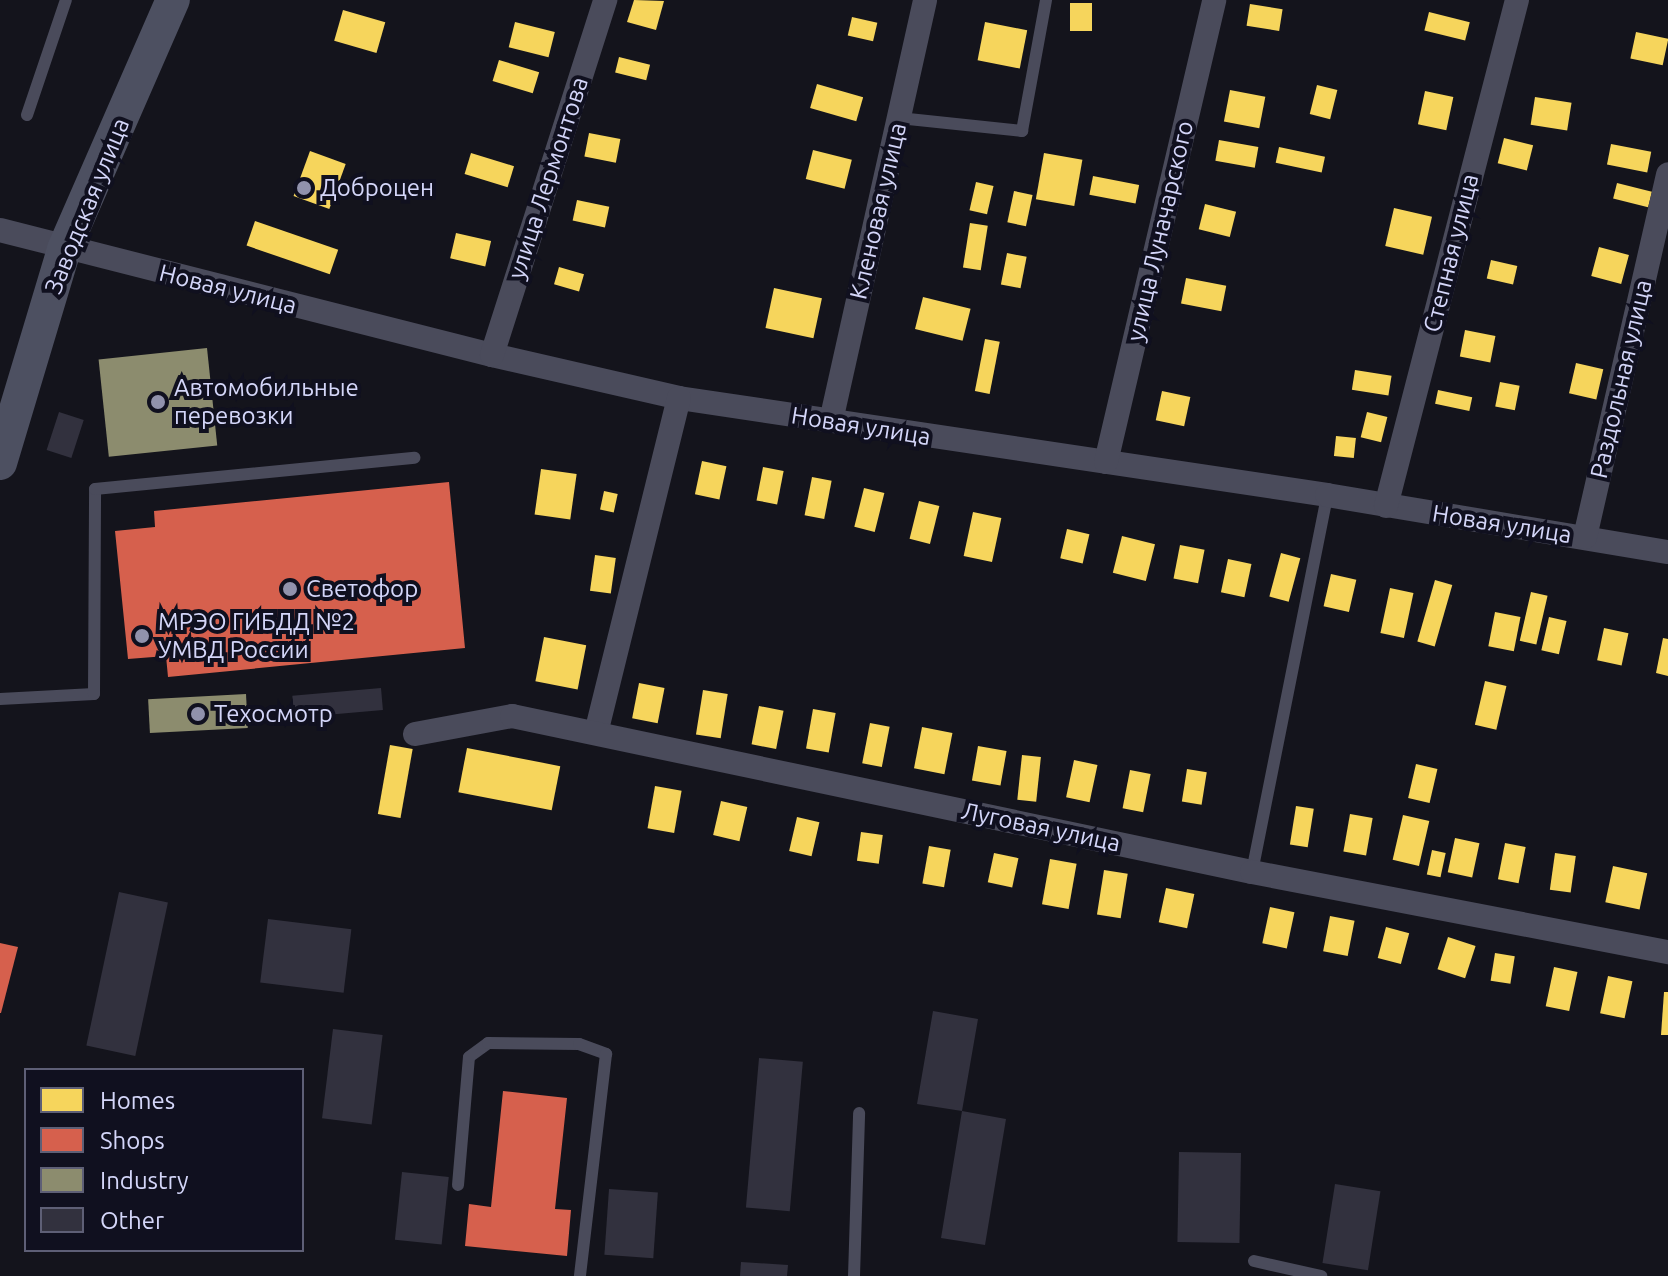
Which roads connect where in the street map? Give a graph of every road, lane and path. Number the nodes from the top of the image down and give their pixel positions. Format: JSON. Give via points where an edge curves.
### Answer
{"nodes":[{"id":1,"x":66,"y":0,"type":"edge"},
{"id":2,"x":605,"y":0,"type":"edge"},
{"id":3,"x":925,"y":0,"type":"edge"},
{"id":4,"x":1046,"y":0,"type":"edge"},
{"id":5,"x":1214,"y":0,"type":"edge"},
{"id":6,"x":1517,"y":0,"type":"edge"},
{"id":7,"x":167,"y":2,"type":"edge"},
{"id":8,"x":27,"y":115,"type":"dead end"},
{"id":9,"x":899,"y":118,"type":"junction"},
{"id":10,"x":1668,"y":174,"type":"edge"},
{"id":11,"x":0,"y":230,"type":"edge"},
{"id":12,"x":64,"y":249,"type":"junction"},
{"id":13,"x":492,"y":355,"type":"junction"},
{"id":14,"x":679,"y":398,"type":"junction"},
{"id":15,"x":831,"y":421,"type":"junction"},
{"id":16,"x":414,"y":458,"type":"dead end"},
{"id":17,"x":1106,"y":462,"type":"junction"},
{"id":18,"x":0,"y":463,"type":"edge"},
{"id":19,"x":1327,"y":495,"type":"junction"},
{"id":20,"x":1386,"y":506,"type":"junction"},
{"id":21,"x":1585,"y":537,"type":"junction"},
{"id":22,"x":1668,"y":552,"type":"edge"},
{"id":23,"x":0,"y":699,"type":"edge"},
{"id":24,"x":596,"y":733,"type":"junction"},
{"id":25,"x":415,"y":734,"type":"dead end"},
{"id":26,"x":1252,"y":872,"type":"junction"},
{"id":27,"x":1668,"y":952,"type":"edge"},
{"id":28,"x":859,"y":1113,"type":"dead end"},
{"id":29,"x":458,"y":1185,"type":"dead end"},
{"id":30,"x":1254,"y":1261,"type":"dead end"},
{"id":31,"x":580,"y":1276,"type":"edge"},
{"id":32,"x":854,"y":1276,"type":"edge"},
{"id":33,"x":1321,"y":1276,"type":"edge"}],
"edges":[{"from":1,"to":8,"type":"lane"},
{"from":2,"to":13,"type":"street","name":"улица Лермонтова"},
{"from":3,"to":9,"type":"street","name":"Кленовая улица"},
{"from":4,"to":9,"type":"lane","via":[[1022,131]]},
{"from":5,"to":17,"type":"street","name":"улица Луначарского"},
{"from":6,"to":20,"type":"street","name":"Степная улица"},
{"from":7,"to":12,"type":"street","name":"Заводская улица"},
{"from":9,"to":15,"type":"street","name":"Кленовая улица"},
{"from":10,"to":21,"type":"street","name":"Раздольная улица"},
{"from":11,"to":12,"type":"street","name":"Новая улица"},
{"from":12,"to":13,"type":"street","name":"Новая улица"},
{"from":12,"to":18,"type":"street","name":"Заводская улица"},
{"from":13,"to":14,"type":"street","name":"Новая улица"},
{"from":14,"to":15,"type":"street","name":"Новая улица"},
{"from":14,"to":24,"type":"street"},
{"from":15,"to":17,"type":"street","name":"Новая улица"},
{"from":16,"to":23,"type":"lane","via":[[95,489],[94,694]]},
{"from":17,"to":19,"type":"street","name":"Новая улица"},
{"from":19,"to":20,"type":"street","name":"Новая улица"},
{"from":19,"to":26,"type":"lane"},
{"from":20,"to":21,"type":"street","name":"Новая улица"},
{"from":21,"to":22,"type":"street","name":"Новая улица"},
{"from":24,"to":25,"type":"street","name":"Луговая улица","via":[[512,716]]},
{"from":24,"to":26,"type":"street","name":"Луговая улица"},
{"from":26,"to":27,"type":"street","name":"Луговая улица"},
{"from":28,"to":32,"type":"lane"},
{"from":29,"to":31,"type":"lane","via":[[469,1057],[488,1043],[579,1044],[606,1054]]},
{"from":30,"to":33,"type":"lane"}]}
